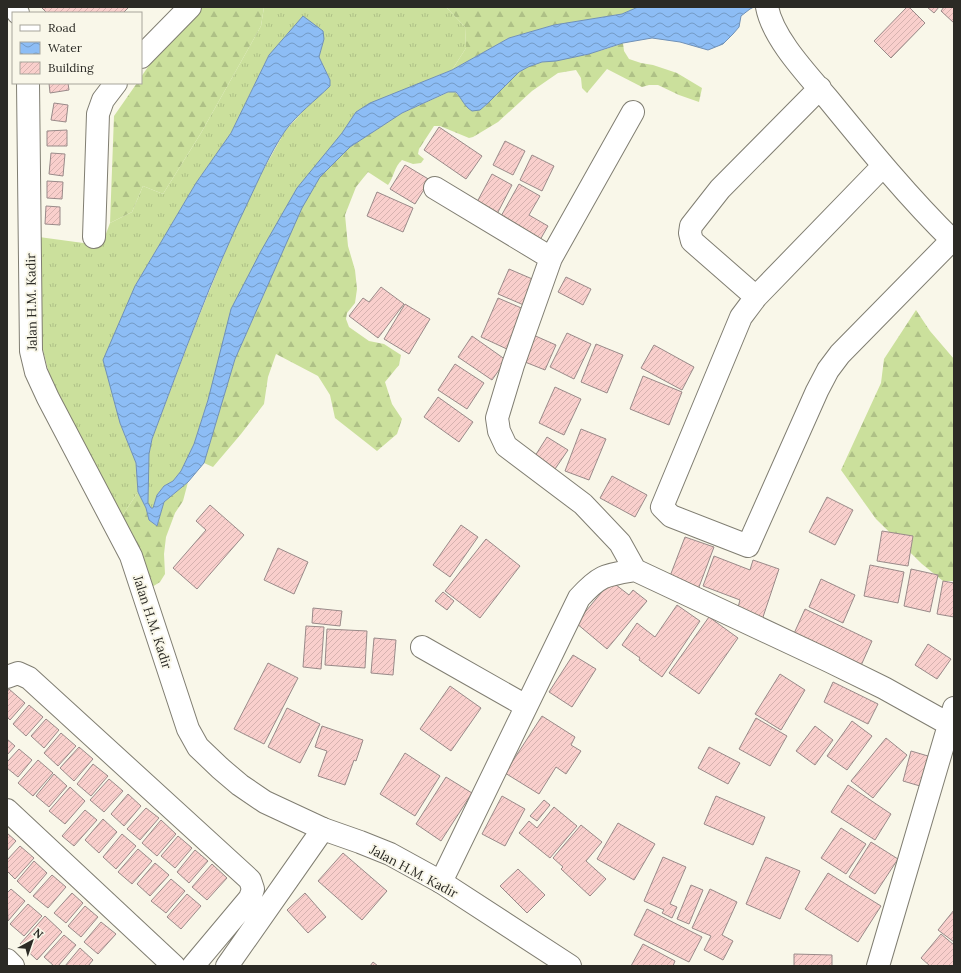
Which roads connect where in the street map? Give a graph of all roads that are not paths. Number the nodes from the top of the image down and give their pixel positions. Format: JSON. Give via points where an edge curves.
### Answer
{"nodes":[{"id":1,"x":190,"y":7,"type":"edge"},
{"id":2,"x":767,"y":7,"type":"edge"},
{"id":3,"x":142,"y":56,"type":"edge"},
{"id":4,"x":28,"y":84,"type":"edge"},
{"id":5,"x":115,"y":84,"type":"edge"},
{"id":6,"x":820,"y":88,"type":"junction"},
{"id":7,"x":634,"y":112,"type":"dead end"},
{"id":8,"x":883,"y":166,"type":"junction"},
{"id":9,"x":434,"y":188,"type":"dead end"},
{"id":10,"x":94,"y":237,"type":"dead end"},
{"id":11,"x":953,"y":241,"type":"edge"},
{"id":12,"x":551,"y":258,"type":"junction"},
{"id":13,"x":756,"y":298,"type":"junction"},
{"id":14,"x":635,"y":570,"type":"junction"},
{"id":15,"x":422,"y":646,"type":"dead end"},
{"id":16,"x":7,"y":677,"type":"edge"},
{"id":17,"x":526,"y":706,"type":"junction"},
{"id":18,"x":952,"y":720,"type":"edge"},
{"id":19,"x":7,"y":810,"type":"edge"},
{"id":20,"x":323,"y":829,"type":"junction"},
{"id":21,"x":441,"y":882,"type":"junction"},
{"id":22,"x":7,"y":960,"type":"edge"},
{"id":23,"x":13,"y":966,"type":"edge"},
{"id":24,"x":174,"y":966,"type":"edge"},
{"id":25,"x":193,"y":966,"type":"edge"},
{"id":26,"x":227,"y":966,"type":"edge"},
{"id":27,"x":570,"y":966,"type":"edge"},
{"id":28,"x":878,"y":966,"type":"edge"}],
"edges":[{"from":1,"to":3,"type":"street"},
{"from":2,"to":6,"type":"street","via":[[777,35]]},
{"from":4,"to":20,"type":"street","name":"Jalan H.M. Kadir","via":[[31,351],[36,372],[131,556],[188,729],[198,746],[240,785],[265,802]]},
{"from":5,"to":10,"type":"street","via":[[102,100],[98,114]]},
{"from":6,"to":8,"type":"street"},
{"from":6,"to":13,"type":"street","via":[[720,189],[691,226],[692,241]]},
{"from":7,"to":12,"type":"street"},
{"from":8,"to":11,"type":"street"},
{"from":8,"to":13,"type":"street"},
{"from":9,"to":12,"type":"street"},
{"from":11,"to":13,"type":"street","via":[[840,354],[828,370],[748,546],[671,516],[662,507],[738,323]]},
{"from":12,"to":14,"type":"street","via":[[513,365],[498,418],[499,431],[506,446],[583,504],[604,525],[620,543]]},
{"from":14,"to":17,"type":"street","via":[[608,574],[597,580],[579,598]]},
{"from":14,"to":18,"type":"street"},
{"from":15,"to":17,"type":"street"},
{"from":16,"to":25,"type":"street","via":[[18,672],[29,678],[250,880],[253,889],[250,898]]},
{"from":17,"to":21,"type":"street"},
{"from":18,"to":28,"type":"street"},
{"from":19,"to":24,"type":"street"},
{"from":20,"to":21,"type":"street","name":"Jalan H.M. Kadir","via":[[390,854]]},
{"from":20,"to":26,"type":"street"},
{"from":21,"to":27,"type":"street","name":"Jalan H.M. Kadir"},
{"from":22,"to":23,"type":"street"}]}
